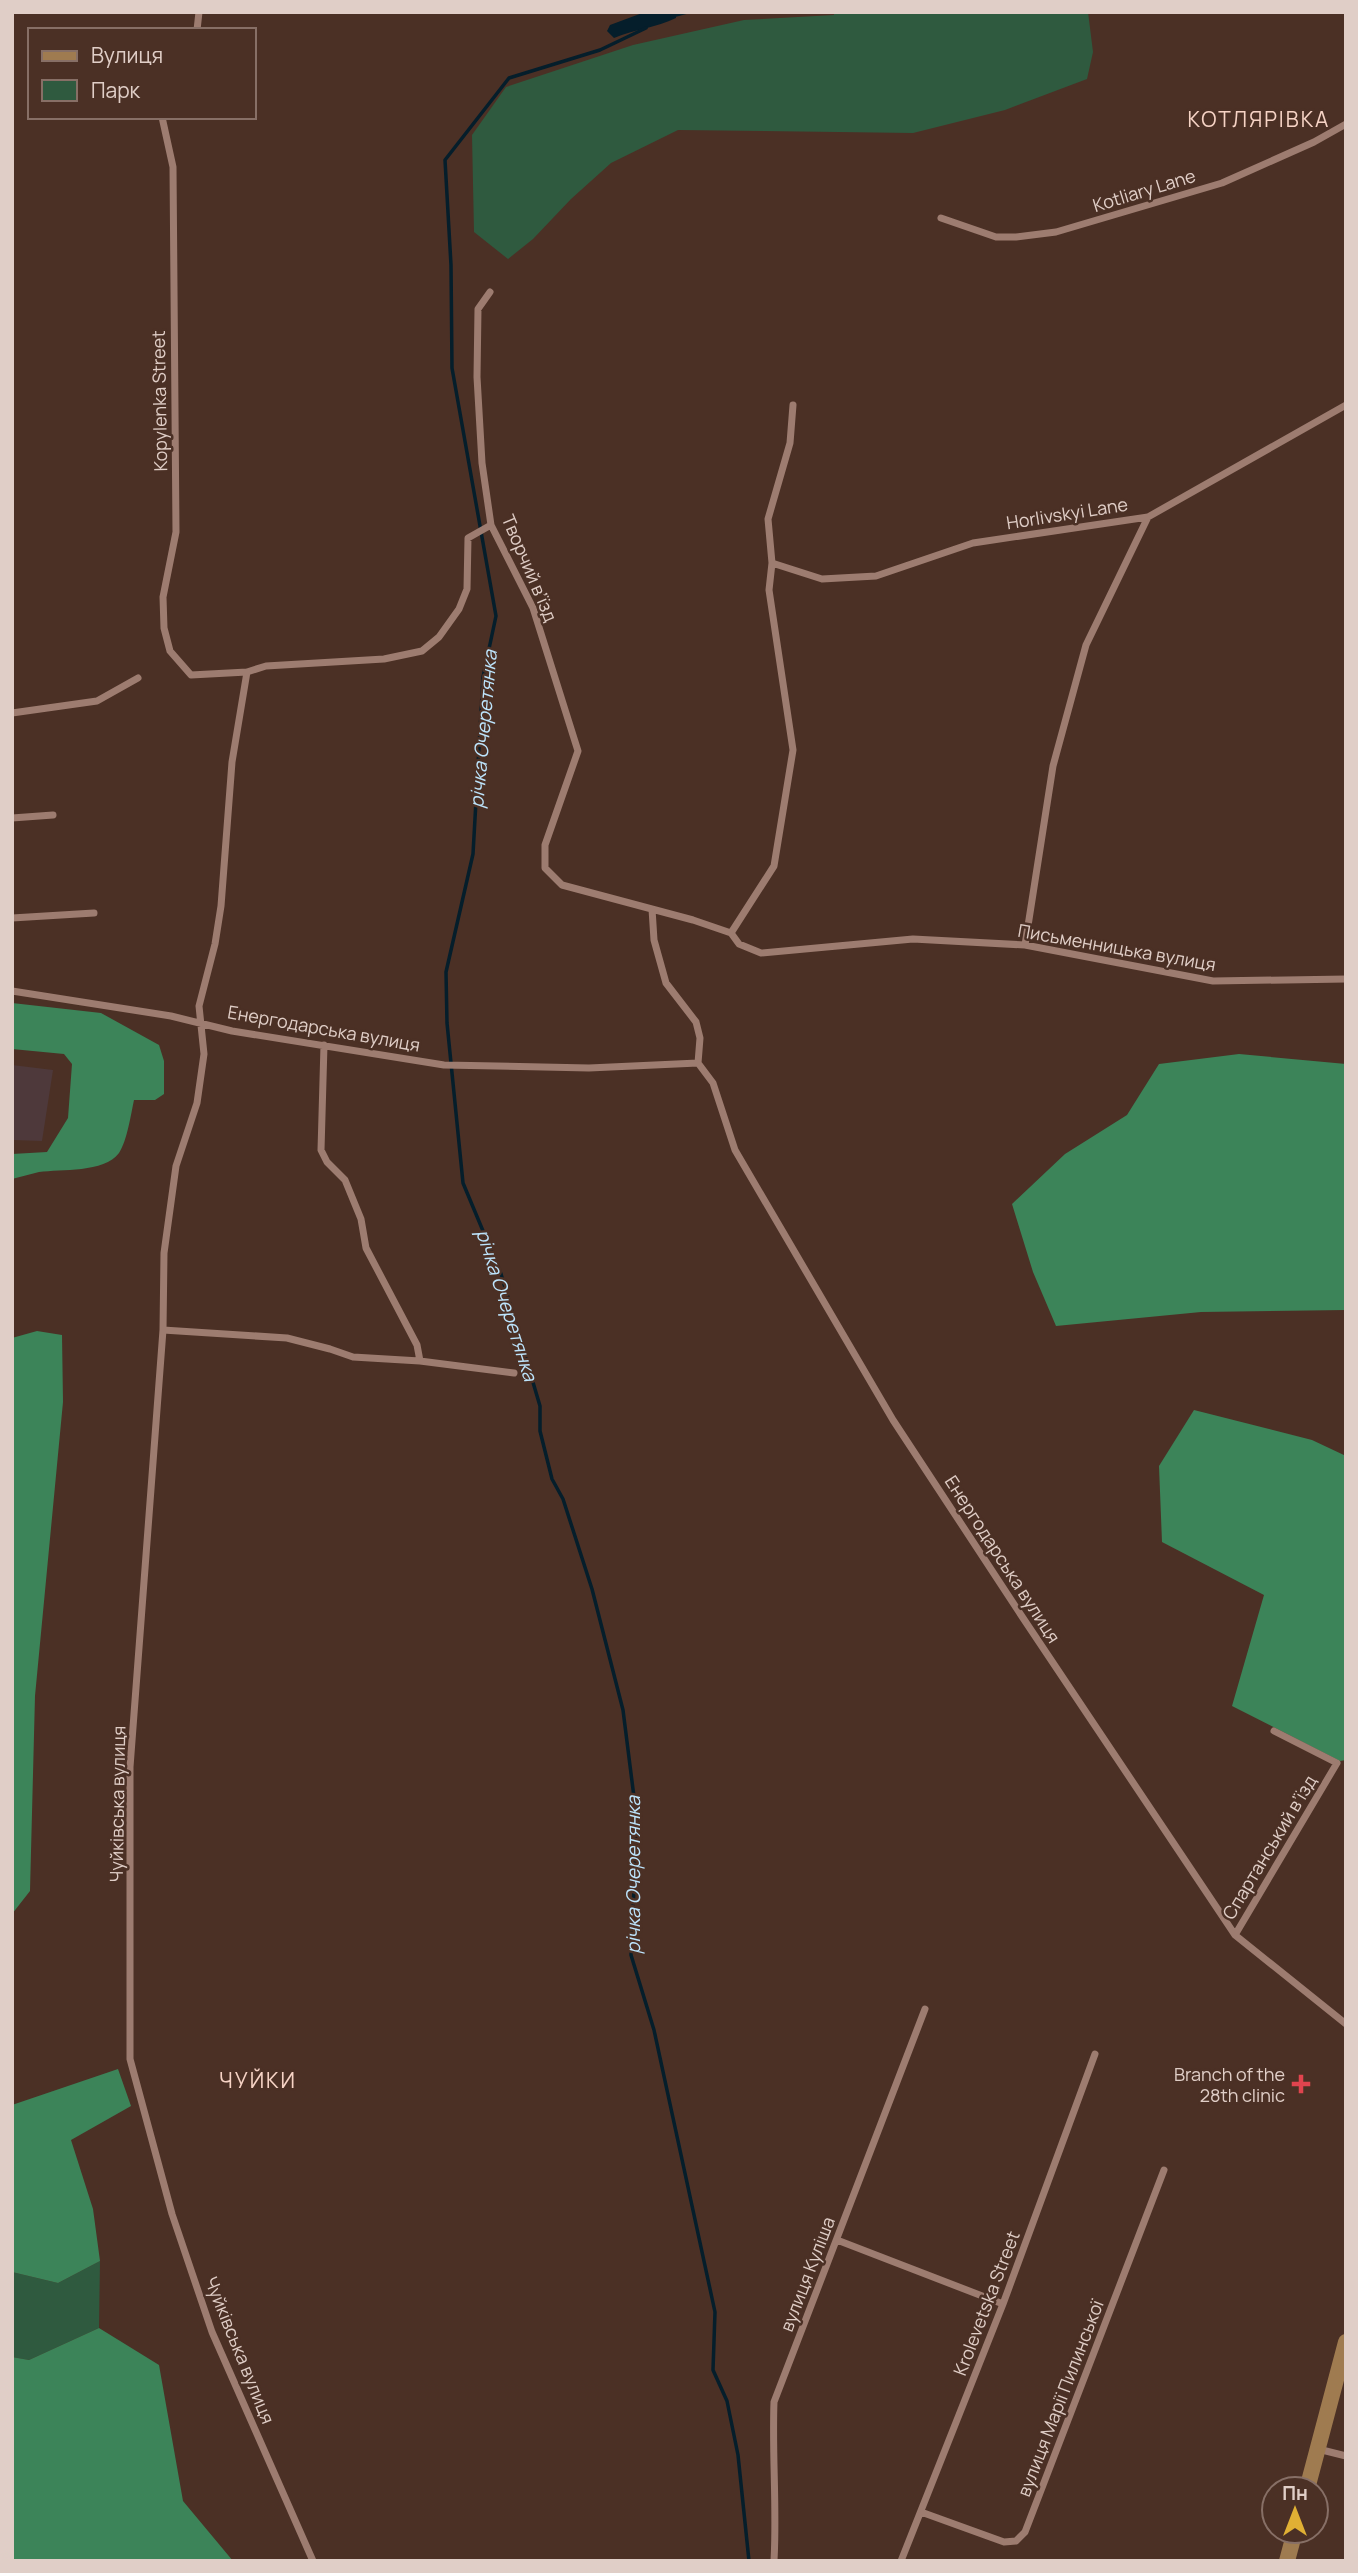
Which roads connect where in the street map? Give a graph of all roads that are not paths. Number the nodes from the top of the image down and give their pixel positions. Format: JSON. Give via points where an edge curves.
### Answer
{"nodes":[{"id":1,"x":162,"y":119,"type":"edge"},
{"id":2,"x":1346,"y":124,"type":"edge"},
{"id":3,"x":941,"y":218,"type":"dead end"},
{"id":4,"x":490,"y":292,"type":"dead end"},
{"id":5,"x":793,"y":405,"type":"dead end"},
{"id":6,"x":1346,"y":405,"type":"edge"},
{"id":7,"x":1147,"y":517,"type":"junction"},
{"id":8,"x":491,"y":525,"type":"junction"},
{"id":9,"x":772,"y":563,"type":"junction"},
{"id":10,"x":247,"y":672,"type":"junction"},
{"id":11,"x":138,"y":678,"type":"dead end"},
{"id":12,"x":12,"y":713,"type":"edge"},
{"id":13,"x":53,"y":815,"type":"dead end"},
{"id":14,"x":12,"y":818,"type":"edge"},
{"id":15,"x":562,"y":885,"type":"joint"},
{"id":16,"x":652,"y":909,"type":"junction"},
{"id":17,"x":94,"y":914,"type":"dead end"},
{"id":18,"x":12,"y":918,"type":"edge"},
{"id":19,"x":731,"y":933,"type":"junction"},
{"id":20,"x":1025,"y":945,"type":"junction"},
{"id":21,"x":1346,"y":979,"type":"edge"},
{"id":22,"x":12,"y":991,"type":"edge"},
{"id":23,"x":200,"y":1021,"type":"junction"},
{"id":24,"x":324,"y":1045,"type":"junction"},
{"id":25,"x":698,"y":1063,"type":"junction"},
{"id":26,"x":163,"y":1330,"type":"junction"},
{"id":27,"x":420,"y":1360,"type":"junction"},
{"id":28,"x":514,"y":1373,"type":"dead end"},
{"id":29,"x":1275,"y":1731,"type":"dead end"},
{"id":30,"x":1236,"y":1935,"type":"junction"},
{"id":31,"x":925,"y":2009,"type":"dead end"},
{"id":32,"x":1346,"y":2024,"type":"edge"},
{"id":33,"x":1095,"y":2054,"type":"dead end"},
{"id":34,"x":1164,"y":2170,"type":"dead end"},
{"id":35,"x":836,"y":2240,"type":"junction"},
{"id":36,"x":1003,"y":2304,"type":"junction"},
{"id":37,"x":1346,"y":2342,"type":"edge"},
{"id":38,"x":1317,"y":2449,"type":"junction"},
{"id":39,"x":1346,"y":2456,"type":"edge"},
{"id":40,"x":1310,"y":2475,"type":"edge"},
{"id":41,"x":920,"y":2512,"type":"junction"},
{"id":42,"x":313,"y":2561,"type":"edge"},
{"id":43,"x":774,"y":2561,"type":"edge"},
{"id":44,"x":901,"y":2561,"type":"edge"}],
"edges":[{"from":1,"to":10,"type":"street","name":"Kopylenka Street","via":[[173,167],[176,532],[163,597],[164,628],[170,651],[191,675]]},
{"from":2,"to":3,"type":"street","name":"Kotliary Lane","via":[[1222,183],[1056,233],[996,237]]},
{"from":4,"to":8,"type":"street","name":"Творчий в’їзд","via":[[478,309],[477,377]]},
{"from":5,"to":9,"type":"street","via":[[790,443],[768,519]]},
{"from":6,"to":7,"type":"street","name":"Horlivskyi Lane"},
{"from":7,"to":9,"type":"street","name":"Horlivskyi Lane","via":[[972,543],[876,576],[822,579]]},
{"from":7,"to":20,"type":"street","via":[[1086,646],[1053,766]]},
{"from":8,"to":10,"type":"street","via":[[468,538],[467,589],[459,609],[439,637],[422,651],[384,659],[267,666]]},
{"from":8,"to":15,"type":"street","name":"Творчий в’їзд","via":[[533,608],[578,751],[545,845],[545,868]]},
{"from":9,"to":19,"type":"street","via":[[769,590],[793,750],[774,866]]},
{"from":10,"to":23,"type":"street","via":[[232,762],[221,906],[200,997]]},
{"from":11,"to":12,"type":"street","via":[[97,701]]},
{"from":13,"to":14,"type":"street"},
{"from":15,"to":16,"type":"street","name":"Письменницька вулиця"},
{"from":16,"to":19,"type":"street","name":"Письменницька вулиця"},
{"from":16,"to":25,"type":"street","via":[[654,940],[666,983],[696,1022]]},
{"from":17,"to":18,"type":"street"},
{"from":19,"to":20,"type":"street","name":"Письменницька вулиця","via":[[740,944],[761,953],[913,939]]},
{"from":20,"to":21,"type":"street","name":"Письменницька вулиця","via":[[1213,981]]},
{"from":22,"to":23,"type":"street","name":"Енергодарська вулиця"},
{"from":23,"to":24,"type":"street","name":"Енергодарська вулиця","via":[[232,1031]]},
{"from":23,"to":26,"type":"street","name":"Чуйківська вулиця","via":[[204,1054],[197,1103],[176,1166],[164,1253]]},
{"from":24,"to":25,"type":"street","name":"Енергодарська вулиця","via":[[461,1066],[589,1068]]},
{"from":24,"to":27,"type":"street","via":[[321,1150],[345,1180],[361,1219],[366,1248],[417,1345]]},
{"from":25,"to":30,"type":"street","name":"Енергодарська вулиця","via":[[713,1083],[735,1150],[893,1420]]},
{"from":26,"to":27,"type":"street","via":[[287,1338],[353,1357]]},
{"from":26,"to":42,"type":"street","name":"Чуйківська вулиця","via":[[130,1767],[130,2059],[172,2214],[212,2332]]},
{"from":27,"to":28,"type":"street"},
{"from":29,"to":30,"type":"street","name":"Спартанський в’їзд","via":[[1337,1763]]},
{"from":30,"to":32,"type":"street","name":"Енергодарська вулиця"},
{"from":31,"to":35,"type":"street","name":"вулиця Куліша"},
{"from":33,"to":36,"type":"street","name":"Krolevetska Street"},
{"from":34,"to":41,"type":"street","name":"вулиця Марії Пилинської","via":[[1025,2532],[1016,2541],[1004,2542]]},
{"from":35,"to":36,"type":"street"},
{"from":35,"to":43,"type":"street","name":"вулиця Куліша","via":[[775,2402]]},
{"from":36,"to":41,"type":"street","name":"Krolevetska Street"},
{"from":37,"to":38,"type":"main road"},
{"from":38,"to":39,"type":"street"},
{"from":38,"to":40,"type":"main road"},
{"from":41,"to":44,"type":"street","name":"Krolevetska Street"}]}
